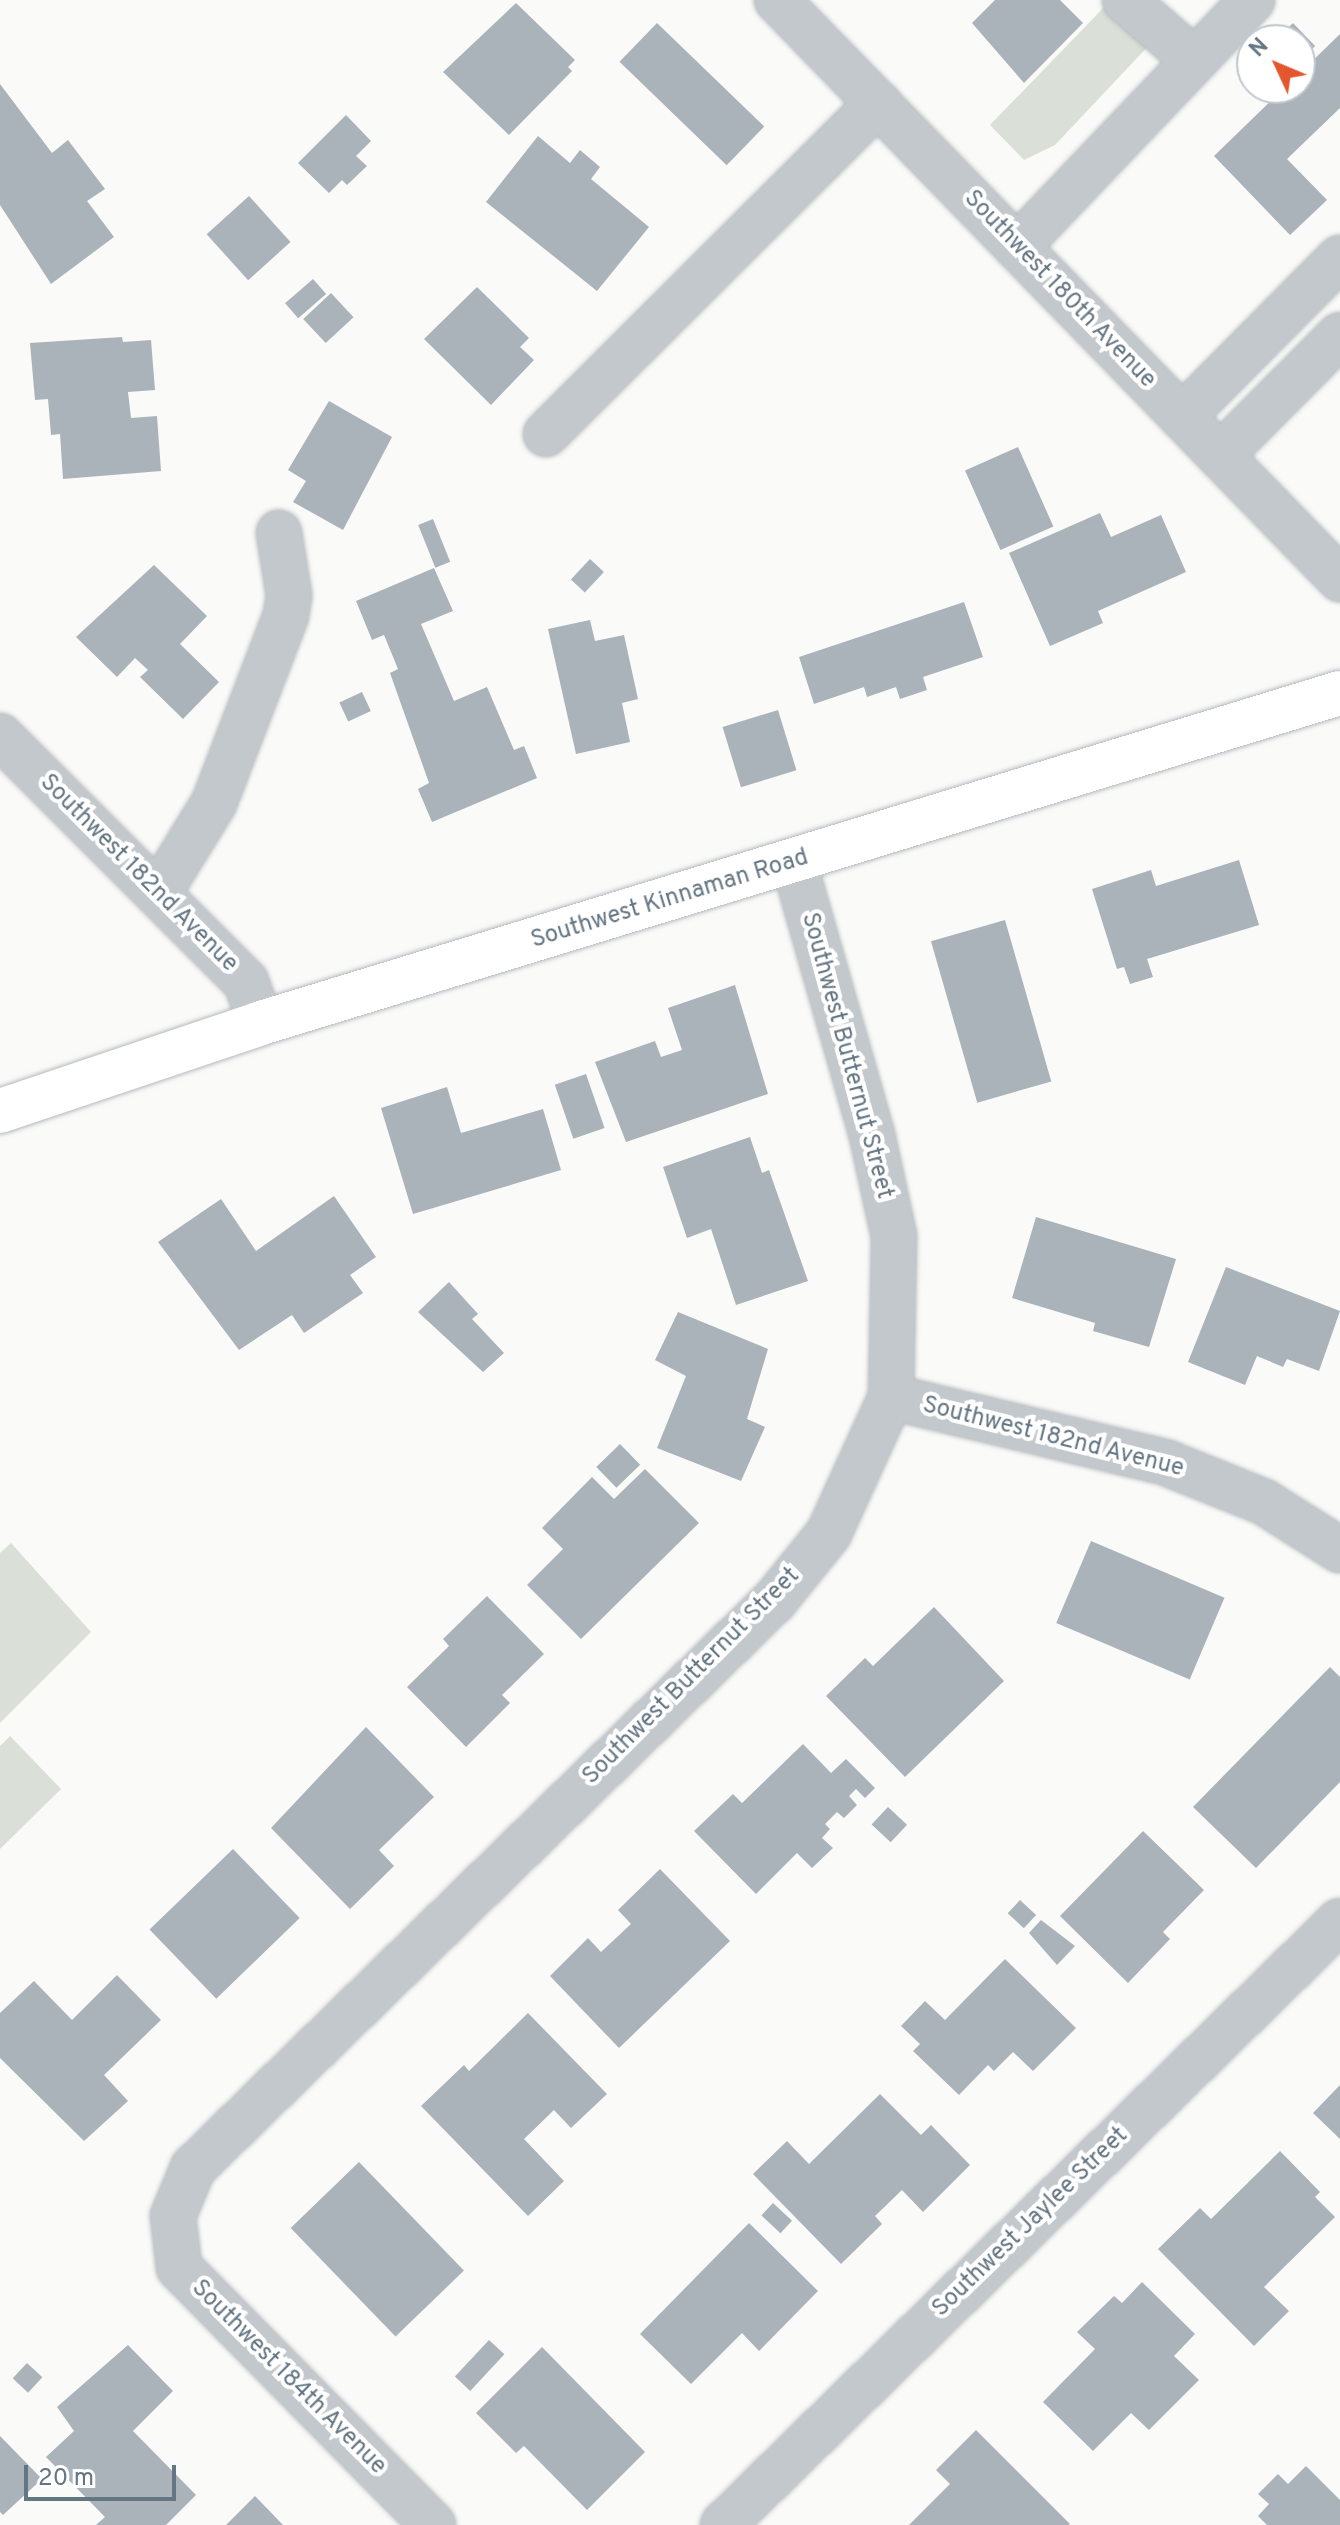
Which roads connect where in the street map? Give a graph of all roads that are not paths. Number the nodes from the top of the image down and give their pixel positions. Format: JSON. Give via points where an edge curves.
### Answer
{"nodes":[{"id":1,"x":777,"y":0,"type":"edge"},
{"id":2,"x":1125,"y":0,"type":"edge"},
{"id":3,"x":1252,"y":0,"type":"edge"},
{"id":4,"x":1194,"y":60,"type":"junction"},
{"id":5,"x":878,"y":103,"type":"junction"},
{"id":6,"x":1017,"y":247,"type":"junction"},
{"id":7,"x":1340,"y":258,"type":"edge"},
{"id":8,"x":1340,"y":335,"type":"edge"},
{"id":9,"x":1182,"y":417,"type":"junction"},
{"id":10,"x":546,"y":434,"type":"dead end"},
{"id":11,"x":1220,"y":456,"type":"junction"},
{"id":12,"x":279,"y":533,"type":"dead end"},
{"id":13,"x":1340,"y":579,"type":"edge"},
{"id":14,"x":1340,"y":693,"type":"edge"},
{"id":15,"x":0,"y":736,"type":"edge"},
{"id":16,"x":794,"y":863,"type":"junction"},
{"id":17,"x":158,"y":894,"type":"junction"},
{"id":18,"x":261,"y":1023,"type":"junction"},
{"id":19,"x":0,"y":1111,"type":"edge"},
{"id":20,"x":891,"y":1397,"type":"junction"},
{"id":21,"x":1340,"y":1550,"type":"edge"},
{"id":22,"x":1340,"y":1921,"type":"edge"},
{"id":23,"x":173,"y":2216,"type":"joint"},
{"id":24,"x":433,"y":2525,"type":"edge"},
{"id":25,"x":723,"y":2525,"type":"edge"}],
"edges":[{"from":1,"to":5,"type":"street","name":"Southwest 180th Avenue"},
{"from":2,"to":4,"type":"street"},
{"from":3,"to":4,"type":"street"},
{"from":4,"to":6,"type":"street"},
{"from":5,"to":6,"type":"street","name":"Southwest 180th Avenue"},
{"from":5,"to":10,"type":"street"},
{"from":6,"to":9,"type":"street","name":"Southwest 180th Avenue"},
{"from":7,"to":9,"type":"street"},
{"from":8,"to":11,"type":"street"},
{"from":9,"to":11,"type":"street","name":"Southwest 180th Avenue"},
{"from":11,"to":13,"type":"street","name":"Southwest 180th Avenue"},
{"from":12,"to":17,"type":"street","via":[[289,595],[286,615],[214,803]]},
{"from":14,"to":16,"type":"main road","name":"Southwest Kinnaman Road"},
{"from":15,"to":17,"type":"street","name":"Southwest 182nd Avenue"},
{"from":16,"to":18,"type":"main road","name":"Southwest Kinnaman Road"},
{"from":16,"to":20,"type":"street","name":"Southwest Butternut Street","via":[[872,1135],[894,1236]]},
{"from":17,"to":18,"type":"street","name":"Southwest 182nd Avenue","via":[[246,982]]},
{"from":18,"to":19,"type":"main road","name":"Southwest Kinnaman Road"},
{"from":20,"to":21,"type":"street","name":"Southwest 182nd Avenue","via":[[1167,1463],[1264,1502]]},
{"from":20,"to":23,"type":"street","name":"Southwest Butternut Street","via":[[829,1533],[775,1600],[193,2168]]},
{"from":22,"to":25,"type":"street","name":"Southwest Jaylee Street"},
{"from":23,"to":24,"type":"street","name":"Southwest 184th Avenue","via":[[179,2267]]}]}
